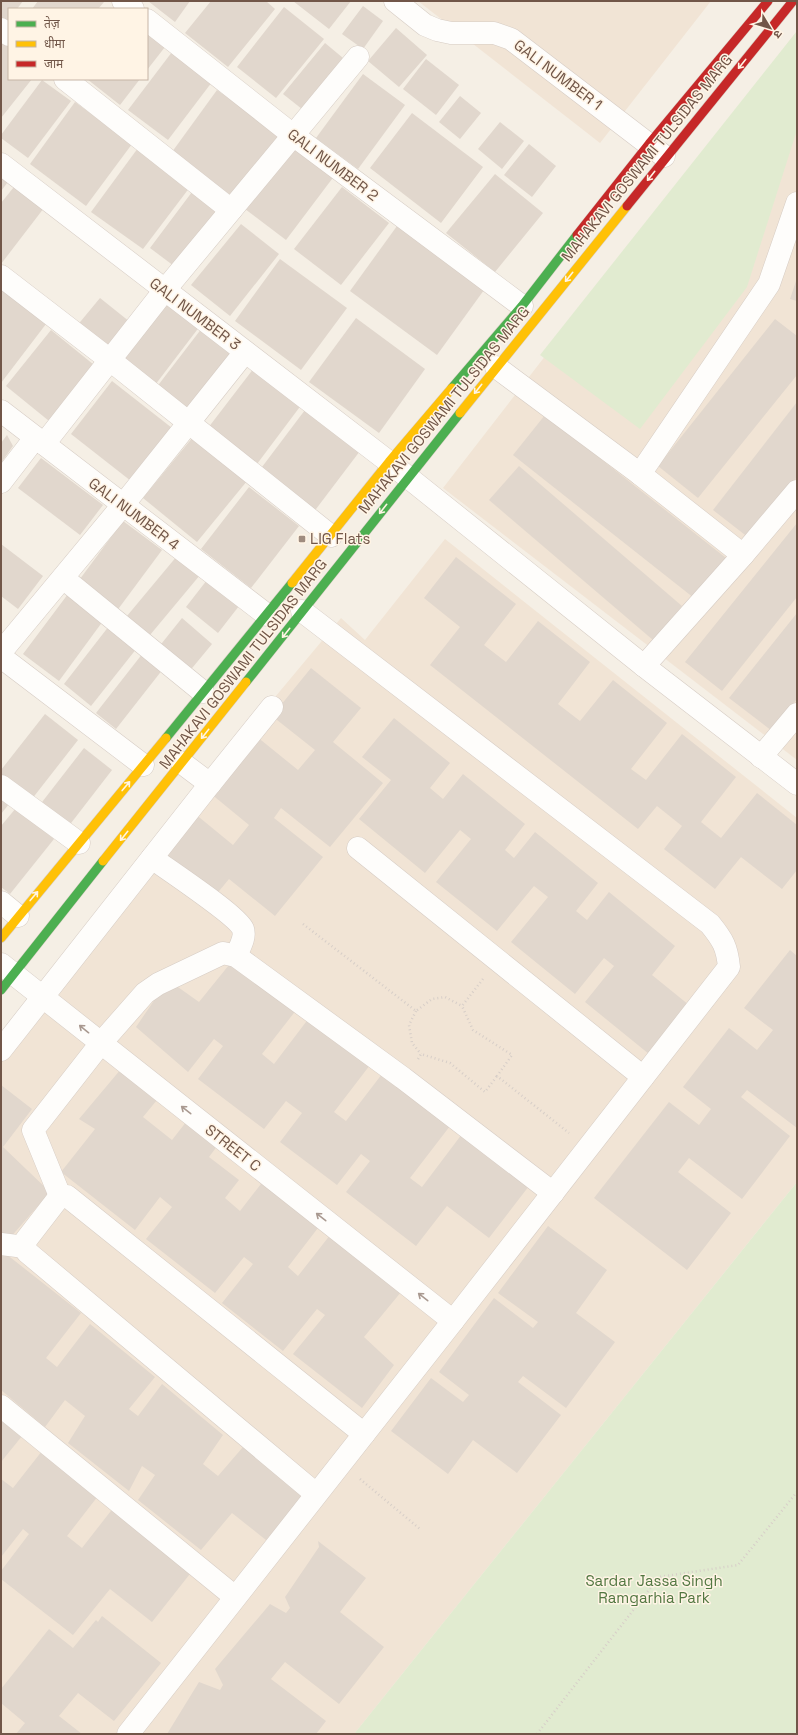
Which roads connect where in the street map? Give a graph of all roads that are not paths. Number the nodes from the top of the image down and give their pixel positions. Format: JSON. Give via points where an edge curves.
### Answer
{"nodes":[{"id":1,"x":123,"y":1,"type":"edge"},
{"id":2,"x":395,"y":1,"type":"edge"},
{"id":3,"x":792,"y":1,"type":"edge"},
{"id":4,"x":760,"y":4,"type":"edge"},
{"id":5,"x":132,"y":8,"type":"edge"},
{"id":6,"x":419,"y":8,"type":"edge"},
{"id":7,"x":148,"y":21,"type":"edge"},
{"id":8,"x":358,"y":57,"type":"dead end"},
{"id":9,"x":66,"y":80,"type":"edge"},
{"id":10,"x":293,"y":135,"type":"junction"},
{"id":11,"x":649,"y":144,"type":"junction"},
{"id":12,"x":666,"y":158,"type":"junction"},
{"id":13,"x":1,"y":164,"type":"edge"},
{"id":14,"x":797,"y":203,"type":"edge"},
{"id":15,"x":231,"y":210,"type":"junction"},
{"id":16,"x":1,"y":276,"type":"edge"},
{"id":17,"x":164,"y":291,"type":"junction"},
{"id":18,"x":522,"y":306,"type":"junction"},
{"id":19,"x":245,"y":352,"type":"junction"},
{"id":20,"x":110,"y":360,"type":"junction"},
{"id":21,"x":496,"y":367,"type":"junction"},
{"id":22,"x":1,"y":411,"type":"edge"},
{"id":23,"x":188,"y":423,"type":"junction"},
{"id":24,"x":39,"y":441,"type":"junction"},
{"id":25,"x":389,"y":462,"type":"junction"},
{"id":26,"x":640,"y":474,"type":"junction"},
{"id":27,"x":407,"y":478,"type":"junction"},
{"id":28,"x":1,"y":482,"type":"edge"},
{"id":29,"x":797,"y":492,"type":"edge"},
{"id":30,"x":122,"y":505,"type":"junction"},
{"id":31,"x":331,"y":536,"type":"junction"},
{"id":32,"x":743,"y":554,"type":"junction"},
{"id":33,"x":63,"y":578,"type":"junction"},
{"id":34,"x":302,"y":612,"type":"junction"},
{"id":35,"x":267,"y":615,"type":"junction"},
{"id":36,"x":1,"y":652,"type":"edge"},
{"id":37,"x":1,"y":657,"type":"edge"},
{"id":38,"x":644,"y":666,"type":"junction"},
{"id":39,"x":203,"y":692,"type":"junction"},
{"id":40,"x":272,"y":707,"type":"dead end"},
{"id":41,"x":797,"y":714,"type":"edge"},
{"id":42,"x":761,"y":757,"type":"junction"},
{"id":43,"x":182,"y":763,"type":"junction"},
{"id":44,"x":144,"y":765,"type":"junction"},
{"id":45,"x":210,"y":784,"type":"junction"},
{"id":46,"x":797,"y":784,"type":"edge"},
{"id":47,"x":1,"y":786,"type":"edge"},
{"id":48,"x":79,"y":843,"type":"junction"},
{"id":49,"x":358,"y":848,"type":"dead end"},
{"id":50,"x":152,"y":858,"type":"junction"},
{"id":51,"x":1,"y":902,"type":"edge"},
{"id":52,"x":18,"y":916,"type":"junction"},
{"id":53,"x":1,"y":938,"type":"edge"},
{"id":54,"x":236,"y":956,"type":"junction"},
{"id":55,"x":5,"y":976,"type":"edge"},
{"id":56,"x":44,"y":997,"type":"junction"},
{"id":57,"x":101,"y":1043,"type":"junction"},
{"id":58,"x":1,"y":1050,"type":"edge"},
{"id":59,"x":643,"y":1077,"type":"junction"},
{"id":60,"x":553,"y":1193,"type":"junction"},
{"id":61,"x":60,"y":1196,"type":"junction"},
{"id":62,"x":1,"y":1244,"type":"edge"},
{"id":63,"x":25,"y":1246,"type":"junction"},
{"id":64,"x":453,"y":1321,"type":"junction"},
{"id":65,"x":1,"y":1406,"type":"edge"},
{"id":66,"x":364,"y":1434,"type":"junction"},
{"id":67,"x":316,"y":1494,"type":"junction"},
{"id":68,"x":236,"y":1596,"type":"junction"},
{"id":69,"x":128,"y":1734,"type":"edge"}],
"edges":[{"from":1,"to":5,"type":"street"},
{"from":2,"to":6,"type":"street","name":"GALI NUMBER 1"},
{"from":3,"to":12,"type":"street","name":"MAHAKAVI GOSWAMI TULSIDAS MARG","one_way":true},
{"from":4,"to":11,"type":"street","name":"MAHAKAVI GOSWAMI TULSIDAS MARG"},
{"from":6,"to":11,"type":"street","name":"GALI NUMBER 1","via":[[425,25],[437,30],[451,33],[494,33],[511,39]]},
{"from":7,"to":10,"type":"street","name":"GALI NUMBER 2"},
{"from":8,"to":10,"type":"street"},
{"from":9,"to":15,"type":"street"},
{"from":10,"to":15,"type":"street"},
{"from":10,"to":18,"type":"street","name":"GALI NUMBER 2"},
{"from":11,"to":12,"type":"street","name":"GALI NUMBER 1"},
{"from":11,"to":18,"type":"street","name":"MAHAKAVI GOSWAMI TULSIDAS MARG"},
{"from":12,"to":21,"type":"street","name":"MAHAKAVI GOSWAMI TULSIDAS MARG","one_way":true},
{"from":13,"to":17,"type":"street","name":"GALI NUMBER 3"},
{"from":14,"to":26,"type":"street","via":[[769,284]]},
{"from":15,"to":17,"type":"street"},
{"from":16,"to":20,"type":"street"},
{"from":17,"to":19,"type":"street","name":"GALI NUMBER 3"},
{"from":17,"to":20,"type":"street"},
{"from":18,"to":25,"type":"street","name":"MAHAKAVI GOSWAMI TULSIDAS MARG"},
{"from":19,"to":23,"type":"street"},
{"from":19,"to":25,"type":"street","name":"GALI NUMBER 3"},
{"from":20,"to":23,"type":"street"},
{"from":20,"to":24,"type":"street"},
{"from":21,"to":26,"type":"street"},
{"from":21,"to":27,"type":"street","name":"MAHAKAVI GOSWAMI TULSIDAS MARG","one_way":true},
{"from":22,"to":24,"type":"street","name":"GALI NUMBER 4"},
{"from":23,"to":30,"type":"street"},
{"from":23,"to":31,"type":"street"},
{"from":24,"to":28,"type":"street"},
{"from":24,"to":30,"type":"street","name":"GALI NUMBER 4"},
{"from":25,"to":27,"type":"street","name":"GALI NUMBER 3"},
{"from":25,"to":31,"type":"street","name":"MAHAKAVI GOSWAMI TULSIDAS MARG"},
{"from":26,"to":32,"type":"street"},
{"from":27,"to":34,"type":"street","name":"MAHAKAVI GOSWAMI TULSIDAS MARG","one_way":true},
{"from":27,"to":38,"type":"street","name":"GALI NUMBER 3"},
{"from":29,"to":32,"type":"street"},
{"from":30,"to":33,"type":"street"},
{"from":30,"to":35,"type":"street","name":"GALI NUMBER 4"},
{"from":31,"to":35,"type":"street","name":"MAHAKAVI GOSWAMI TULSIDAS MARG"},
{"from":32,"to":38,"type":"street"},
{"from":33,"to":36,"type":"street"},
{"from":33,"to":39,"type":"street"},
{"from":34,"to":43,"type":"street","name":"MAHAKAVI GOSWAMI TULSIDAS MARG","one_way":true},
{"from":34,"to":59,"type":"street","via":[[710,924],[722,938],[727,950],[729,967]]},
{"from":35,"to":39,"type":"street","name":"MAHAKAVI GOSWAMI TULSIDAS MARG"},
{"from":37,"to":44,"type":"street"},
{"from":38,"to":42,"type":"street","name":"GALI NUMBER 3"},
{"from":39,"to":44,"type":"street","name":"MAHAKAVI GOSWAMI TULSIDAS MARG"},
{"from":40,"to":45,"type":"street"},
{"from":41,"to":42,"type":"street"},
{"from":42,"to":46,"type":"street","name":"GALI NUMBER 3"},
{"from":43,"to":45,"type":"street"},
{"from":43,"to":55,"type":"street","name":"MAHAKAVI GOSWAMI TULSIDAS MARG","one_way":true},
{"from":48,"to":44,"type":"street","name":"MAHAKAVI GOSWAMI TULSIDAS MARG","one_way":true},
{"from":45,"to":50,"type":"street"},
{"from":47,"to":48,"type":"street"},
{"from":52,"to":48,"type":"street","name":"MAHAKAVI GOSWAMI TULSIDAS MARG","one_way":true},
{"from":49,"to":59,"type":"street"},
{"from":50,"to":54,"type":"street","via":[[236,921],[242,929],[244,938]]},
{"from":50,"to":56,"type":"street"},
{"from":51,"to":52,"type":"street"},
{"from":52,"to":53,"type":"street","name":"MAHAKAVI GOSWAMI TULSIDAS MARG"},
{"from":54,"to":57,"type":"street","via":[[223,953],[145,992]]},
{"from":54,"to":60,"type":"street","via":[[403,1078]]},
{"from":55,"to":56,"type":"street","name":"STREET C"},
{"from":57,"to":56,"type":"street","name":"STREET C","one_way":true},
{"from":56,"to":58,"type":"street"},
{"from":57,"to":61,"type":"street","via":[[32,1130]]},
{"from":64,"to":57,"type":"street","name":"STREET C","one_way":true},
{"from":59,"to":60,"type":"street"},
{"from":60,"to":64,"type":"street"},
{"from":61,"to":63,"type":"street","via":[[26,1240]]},
{"from":61,"to":66,"type":"street","via":[[66,1196]]},
{"from":62,"to":63,"type":"street"},
{"from":63,"to":67,"type":"street","via":[[27,1252]]},
{"from":64,"to":66,"type":"street"},
{"from":65,"to":68,"type":"street"},
{"from":66,"to":67,"type":"street"},
{"from":67,"to":68,"type":"street"},
{"from":68,"to":69,"type":"street"}]}
